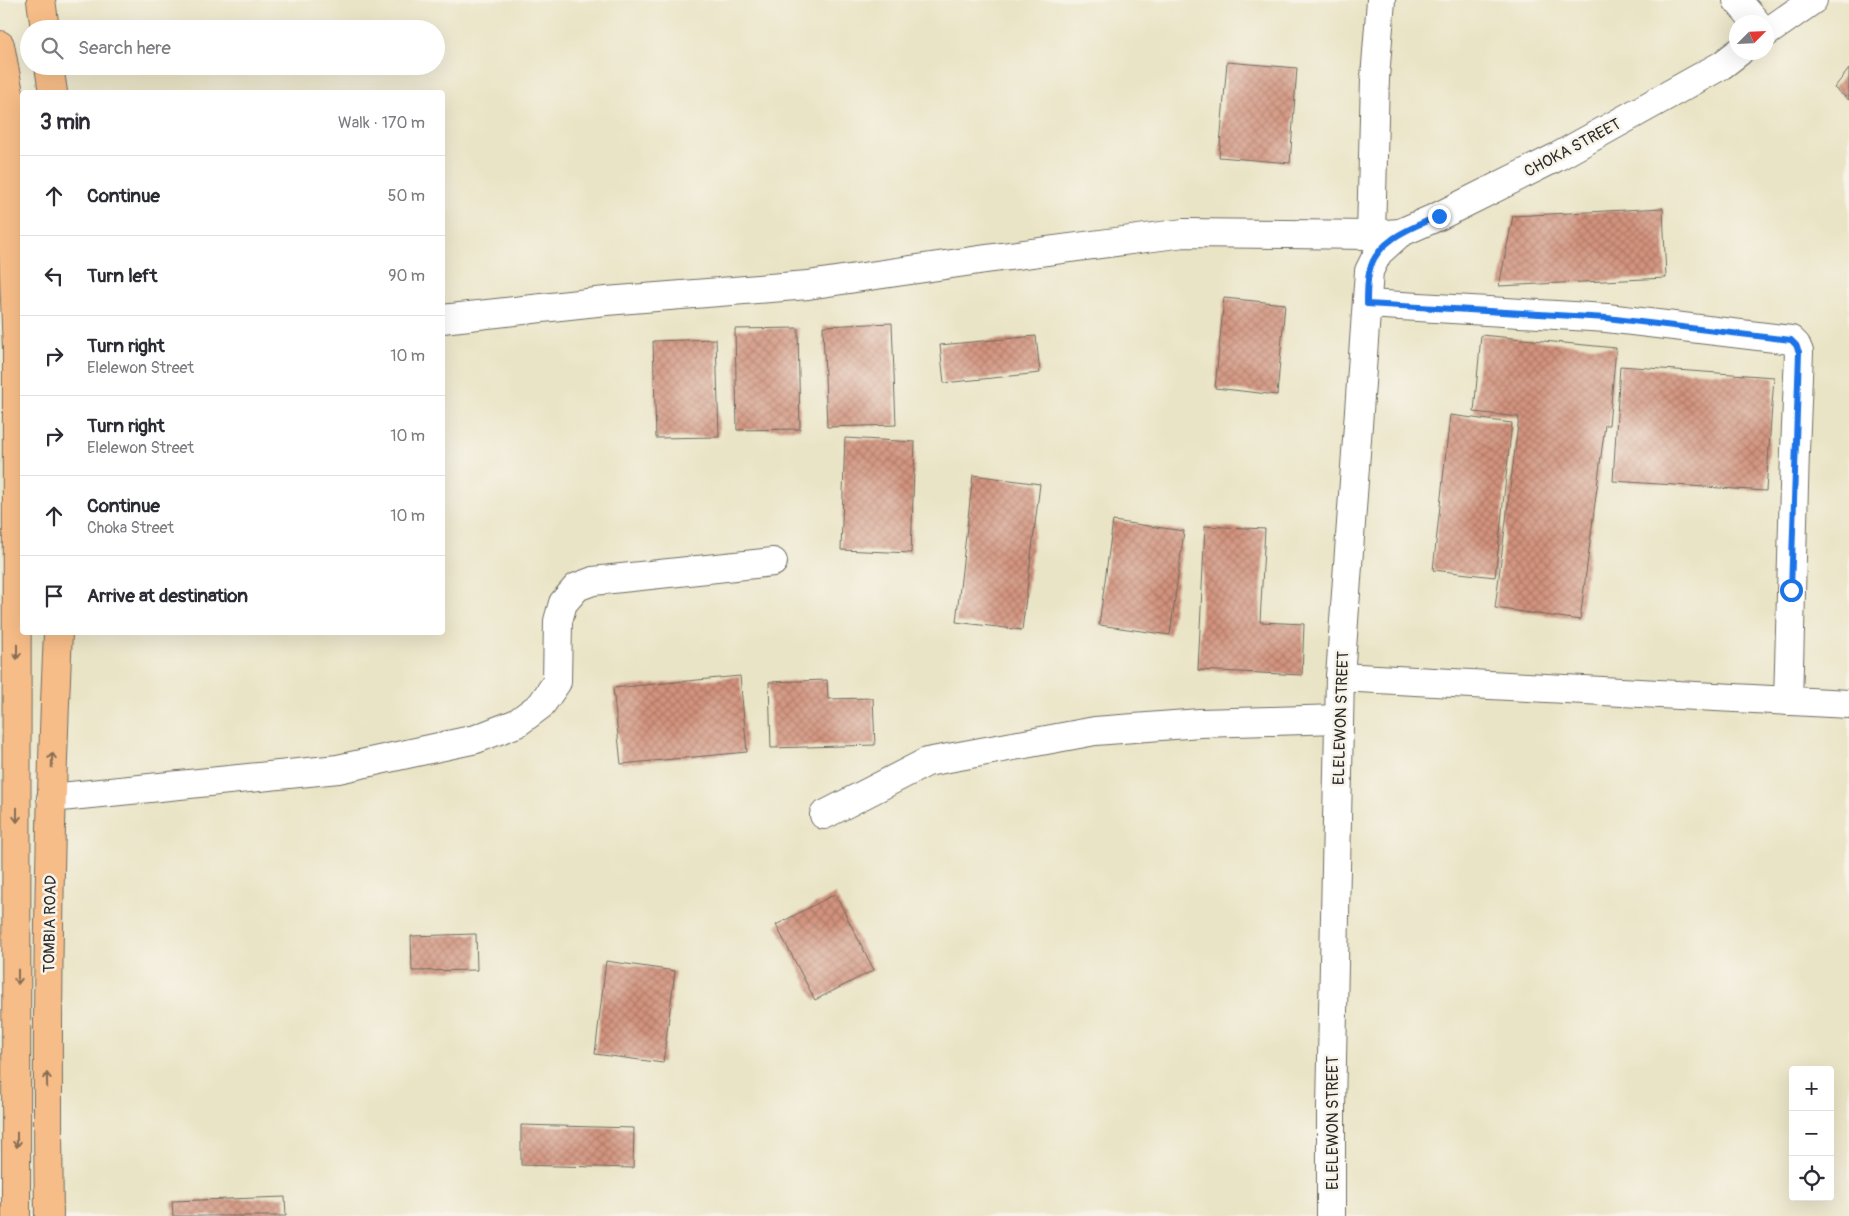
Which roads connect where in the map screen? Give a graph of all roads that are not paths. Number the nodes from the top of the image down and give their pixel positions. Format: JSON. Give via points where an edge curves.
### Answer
{"nodes":[{"id":1,"x":41,"y":0,"type":"edge"},
{"id":2,"x":1381,"y":0,"type":"edge"},
{"id":3,"x":1737,"y":0,"type":"edge"},
{"id":4,"x":1813,"y":0,"type":"edge"},
{"id":5,"x":1750,"y":15,"type":"edge"},
{"id":6,"x":44,"y":20,"type":"edge"},
{"id":7,"x":1774,"y":27,"type":"edge"},
{"id":8,"x":0,"y":45,"type":"edge"},
{"id":9,"x":1729,"y":59,"type":"edge"},
{"id":10,"x":50,"y":75,"type":"edge"},
{"id":11,"x":53,"y":90,"type":"edge"},
{"id":12,"x":1400,"y":233,"type":"junction"},
{"id":13,"x":1371,"y":235,"type":"junction"},
{"id":14,"x":1367,"y":304,"type":"junction"},
{"id":15,"x":445,"y":319,"type":"edge"},
{"id":16,"x":20,"y":350,"type":"edge"},
{"id":17,"x":773,"y":562,"type":"dead end"},
{"id":18,"x":58,"y":635,"type":"edge"},
{"id":19,"x":1340,"y":677,"type":"junction"},
{"id":20,"x":1788,"y":701,"type":"junction"},
{"id":21,"x":1849,"y":704,"type":"edge"},
{"id":22,"x":1339,"y":719,"type":"junction"},
{"id":23,"x":51,"y":798,"type":"junction"},
{"id":24,"x":824,"y":815,"type":"dead end"},
{"id":25,"x":16,"y":1216,"type":"edge"},
{"id":26,"x":49,"y":1216,"type":"edge"},
{"id":27,"x":1331,"y":1216,"type":"edge"}],
"edges":[{"from":1,"to":6,"type":"main road"},
{"from":2,"to":13,"type":"street","via":[[1375,78]]},
{"from":3,"to":5,"type":"street"},
{"from":4,"to":7,"type":"street"},
{"from":8,"to":16,"type":"main road","name":"TOMBIA ROAD","via":[[12,104],[11,199]]},
{"from":9,"to":12,"type":"street","name":"CHOKA STREET","via":[[1555,158]]},
{"from":10,"to":11,"type":"main road"},
{"from":12,"to":13,"type":"street"},
{"from":12,"to":14,"type":"street","name":"ELELEWON STREET","via":[[1378,253],[1369,271]]},
{"from":13,"to":15,"type":"street","via":[[1184,234],[808,285],[606,301]]},
{"from":14,"to":19,"type":"street","name":"ELELEWON STREET"},
{"from":14,"to":20,"type":"street","via":[[1607,318],[1791,340],[1799,352]]},
{"from":16,"to":25,"type":"main road","name":"TOMBIA ROAD","one_way":true},
{"from":17,"to":23,"type":"street","via":[[593,581],[577,587],[563,602],[558,621],[557,682],[541,705],[525,717],[476,739],[338,769]]},
{"from":23,"to":18,"type":"main road","name":"TOMBIA ROAD","one_way":true},
{"from":19,"to":20,"type":"street"},
{"from":19,"to":22,"type":"street","name":"ELELEWON STREET"},
{"from":20,"to":21,"type":"street"},
{"from":22,"to":24,"type":"street","via":[[1200,723],[1095,731],[927,762]]},
{"from":22,"to":27,"type":"street","name":"ELELEWON STREET"},
{"from":26,"to":23,"type":"main road","name":"TOMBIA ROAD","one_way":true,"via":[[47,1059]]}]}
